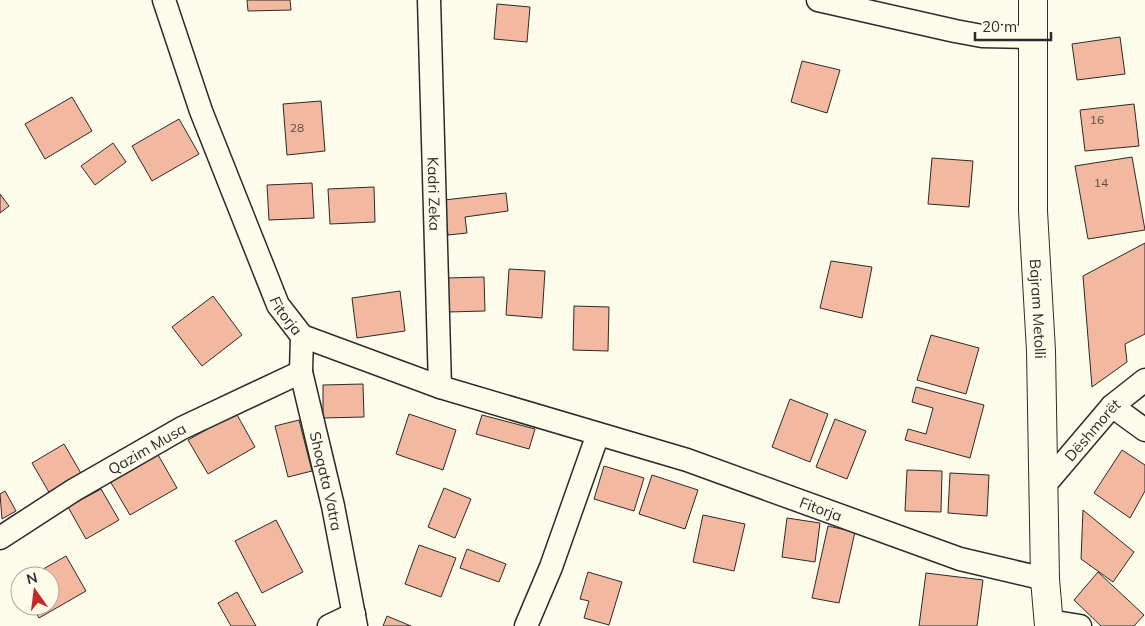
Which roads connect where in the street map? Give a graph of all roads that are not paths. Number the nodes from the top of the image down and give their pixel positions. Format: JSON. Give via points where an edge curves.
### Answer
{"nodes":[{"id":1,"x":164,"y":0,"type":"edge"},
{"id":2,"x":429,"y":0,"type":"edge"},
{"id":3,"x":818,"y":0,"type":"edge"},
{"id":4,"x":1033,"y":0,"type":"edge"},
{"id":5,"x":1034,"y":38,"type":"junction"},
{"id":6,"x":302,"y":336,"type":"junction"},
{"id":7,"x":301,"y":372,"type":"junction"},
{"id":8,"x":1145,"y":380,"type":"edge"},
{"id":9,"x":440,"y":387,"type":"junction"},
{"id":10,"x":1112,"y":406,"type":"junction"},
{"id":11,"x":1145,"y":430,"type":"edge"},
{"id":12,"x":598,"y":434,"type":"junction"},
{"id":13,"x":1044,"y":486,"type":"junction"},
{"id":14,"x":0,"y":538,"type":"edge"},
{"id":15,"x":1045,"y":579,"type":"junction"},
{"id":16,"x":355,"y":620,"type":"edge"},
{"id":17,"x":1049,"y":623,"type":"edge"},
{"id":18,"x":329,"y":626,"type":"edge"},
{"id":19,"x":526,"y":626,"type":"edge"},
{"id":20,"x":1080,"y":626,"type":"edge"}],
"edges":[{"from":1,"to":6,"type":"street","name":"Fitorja","via":[[201,111],[278,305]]},
{"from":2,"to":9,"type":"street","name":"Kadri Zeka"},
{"from":3,"to":5,"type":"street","via":[[982,36]]},
{"from":4,"to":5,"type":"main road","name":"Bajram Metolli"},
{"from":5,"to":13,"type":"main road","name":"Bajram Metolli","via":[[1033,211]]},
{"from":6,"to":7,"type":"street","name":"Shoqata Vatra"},
{"from":6,"to":9,"type":"street","name":"Fitorja"},
{"from":7,"to":14,"type":"street","name":"Qazim Musa","via":[[182,428],[74,490]]},
{"from":7,"to":16,"type":"street","name":"Shoqata Vatra","via":[[333,506]]},
{"from":8,"to":10,"type":"street","name":"Dëshmorët"},
{"from":9,"to":12,"type":"street","name":"Fitorja"},
{"from":10,"to":11,"type":"street"},
{"from":10,"to":13,"type":"street","name":"Dëshmorët"},
{"from":12,"to":15,"type":"street","name":"Fitorja","via":[[687,460],[960,559]]},
{"from":12,"to":19,"type":"street","via":[[551,567]]},
{"from":13,"to":15,"type":"main road","name":"Bajram Metolli"},
{"from":15,"to":17,"type":"main road","name":"Bajram Metolli"},
{"from":16,"to":18,"type":"street"},
{"from":17,"to":20,"type":"street"}]}
